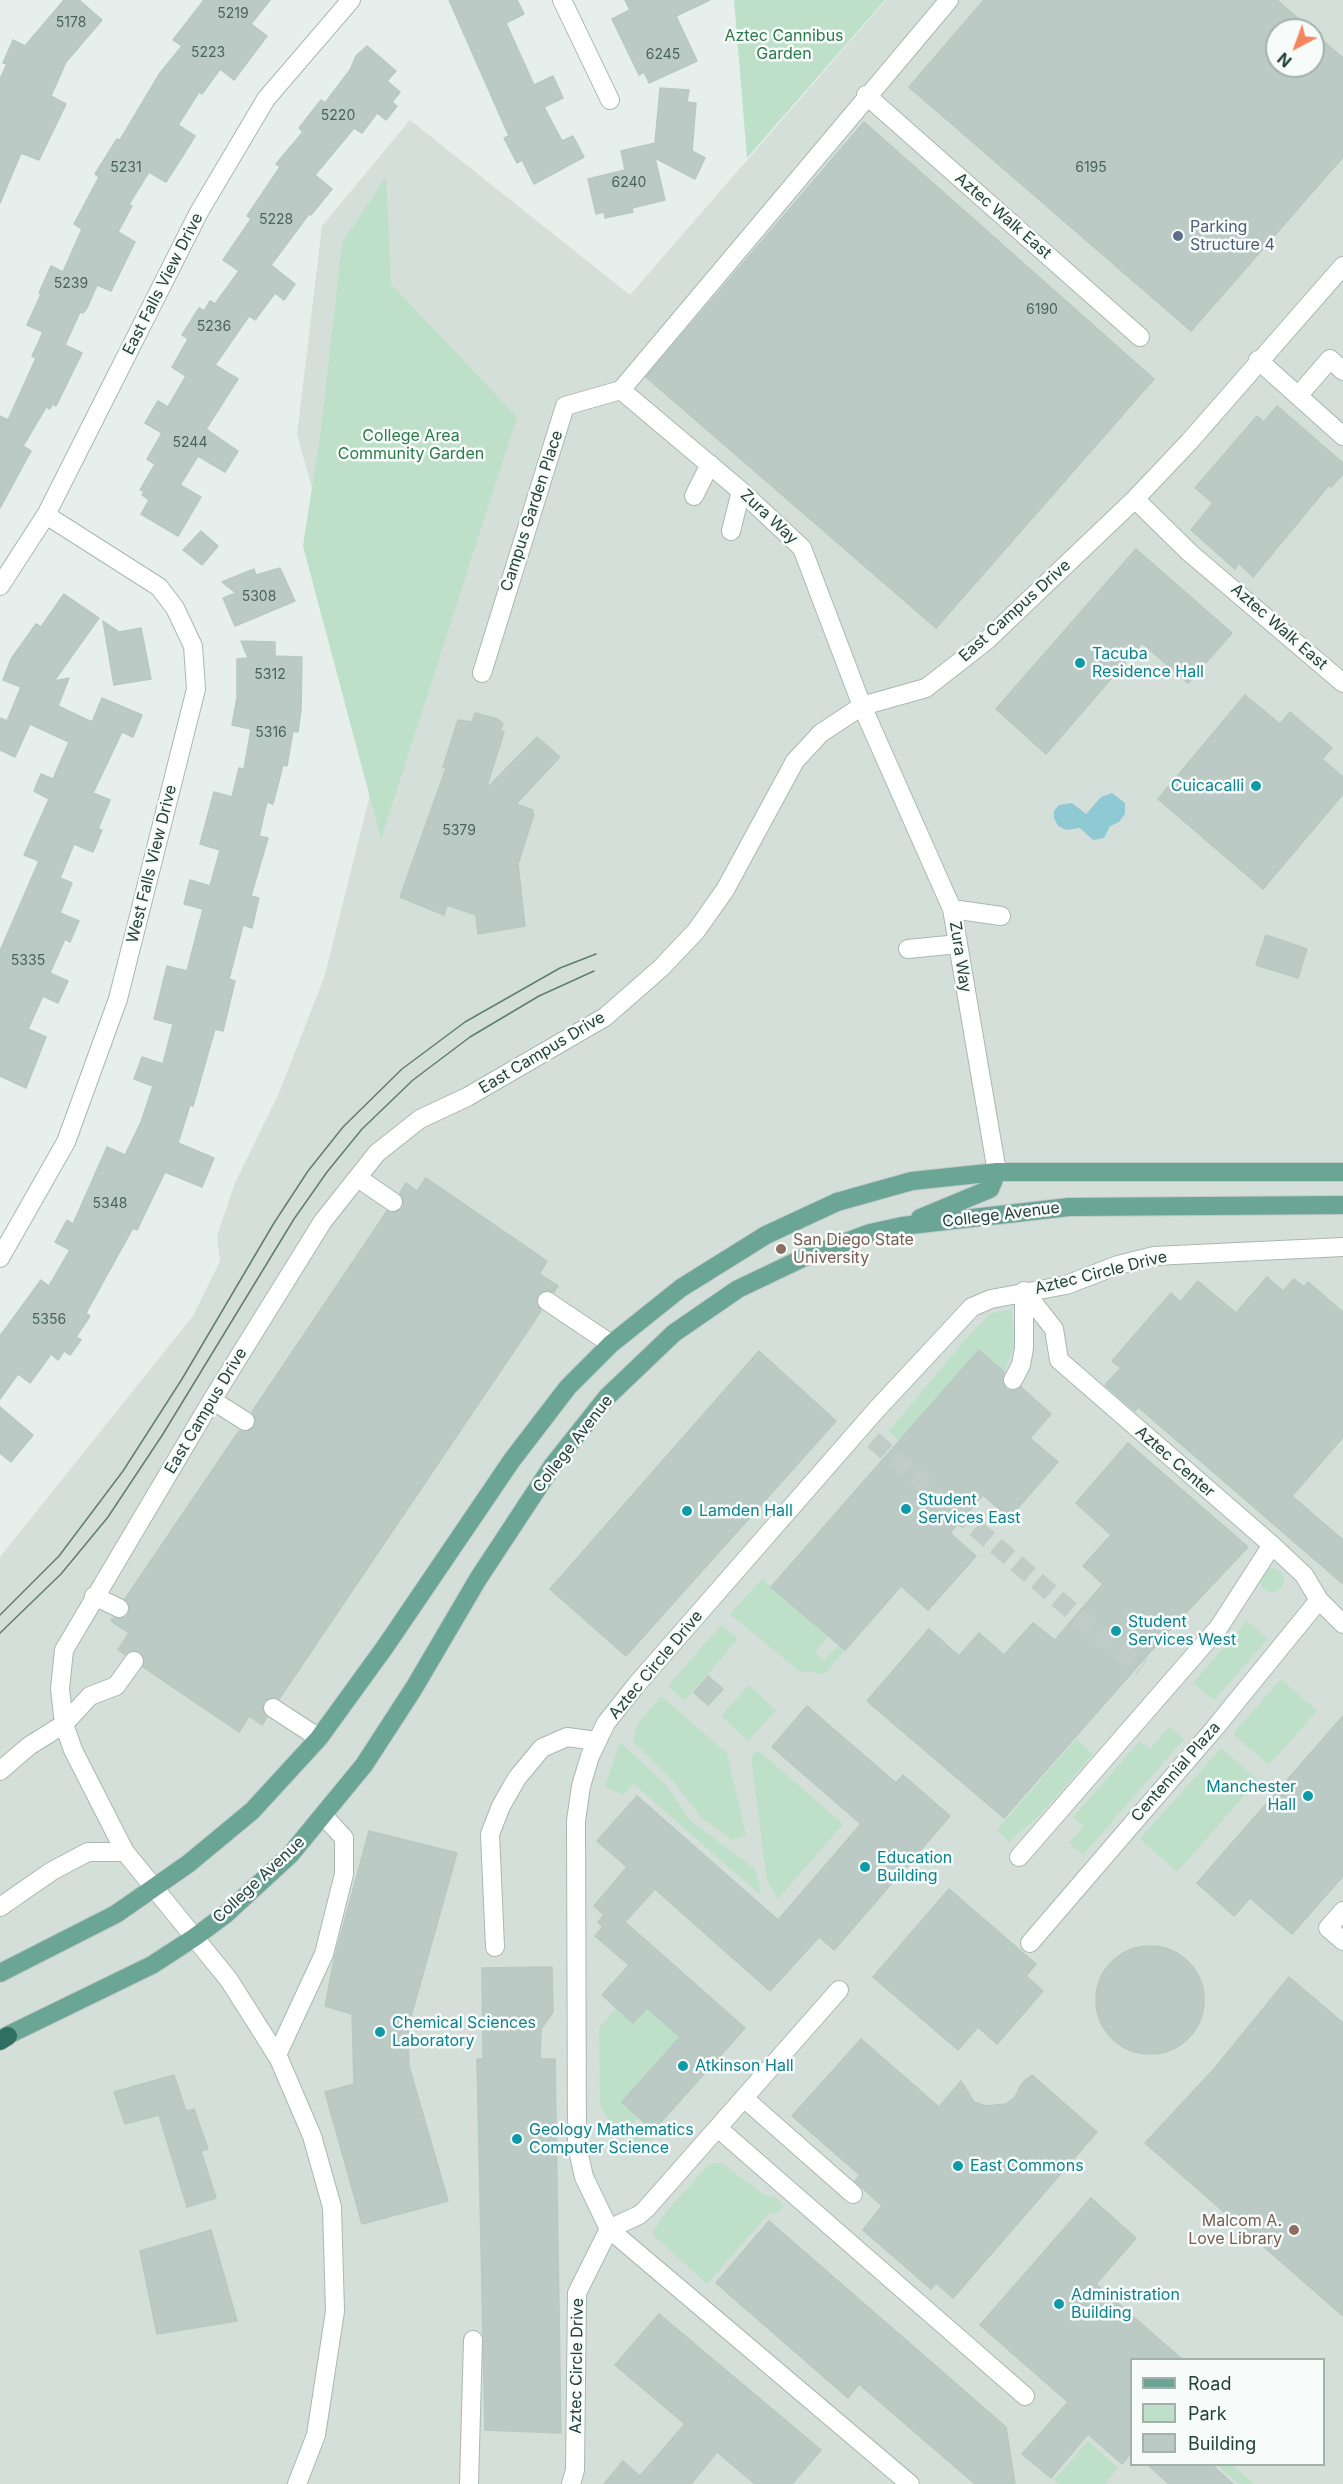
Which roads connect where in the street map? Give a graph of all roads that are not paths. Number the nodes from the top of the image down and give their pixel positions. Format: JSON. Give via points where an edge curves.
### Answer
{"nodes":[{"id":1,"x":351,"y":0,"type":"edge"},
{"id":2,"x":562,"y":0,"type":"edge"},
{"id":3,"x":949,"y":0,"type":"edge"},
{"id":4,"x":866,"y":95,"type":"junction"},
{"id":5,"x":610,"y":100,"type":"dead end"},
{"id":6,"x":1343,"y":266,"type":"edge"},
{"id":7,"x":1140,"y":337,"type":"dead end"},
{"id":8,"x":1258,"y":360,"type":"junction"},
{"id":9,"x":1343,"y":371,"type":"edge"},
{"id":10,"x":621,"y":390,"type":"junction"},
{"id":11,"x":1298,"y":396,"type":"junction"},
{"id":12,"x":1343,"y":436,"type":"edge"},
{"id":13,"x":710,"y":464,"type":"junction"},
{"id":14,"x":741,"y":491,"type":"junction"},
{"id":15,"x":694,"y":496,"type":"dead end"},
{"id":16,"x":1135,"y":499,"type":"junction"},
{"id":17,"x":46,"y":515,"type":"junction"},
{"id":18,"x":730,"y":531,"type":"dead end"},
{"id":19,"x":0,"y":586,"type":"edge"},
{"id":20,"x":482,"y":673,"type":"dead end"},
{"id":21,"x":1343,"y":683,"type":"edge"},
{"id":22,"x":862,"y":706,"type":"junction"},
{"id":23,"x":952,"y":909,"type":"junction"},
{"id":24,"x":1002,"y":916,"type":"dead end"},
{"id":25,"x":958,"y":944,"type":"junction"},
{"id":26,"x":908,"y":949,"type":"dead end"},
{"id":27,"x":997,"y":1172,"type":"junction"},
{"id":28,"x":1343,"y":1172,"type":"edge"},
{"id":29,"x":357,"y":1178,"type":"junction"},
{"id":30,"x":393,"y":1202,"type":"dead end"},
{"id":31,"x":1343,"y":1205,"type":"edge"},
{"id":32,"x":902,"y":1226,"type":"junction"},
{"id":33,"x":1343,"y":1247,"type":"edge"},
{"id":34,"x":0,"y":1258,"type":"edge"},
{"id":35,"x":1024,"y":1292,"type":"junction"},
{"id":36,"x":547,"y":1301,"type":"dead end"},
{"id":37,"x":611,"y":1344,"type":"junction"},
{"id":38,"x":1013,"y":1380,"type":"dead end"},
{"id":39,"x":212,"y":1400,"type":"junction"},
{"id":40,"x":245,"y":1421,"type":"dead end"},
{"id":41,"x":1272,"y":1545,"type":"junction"},
{"id":42,"x":94,"y":1596,"type":"junction"},
{"id":43,"x":1319,"y":1600,"type":"junction"},
{"id":44,"x":119,"y":1608,"type":"dead end"},
{"id":45,"x":1343,"y":1624,"type":"edge"},
{"id":46,"x":134,"y":1661,"type":"dead end"},
{"id":47,"x":273,"y":1708,"type":"dead end"},
{"id":48,"x":64,"y":1724,"type":"junction"},
{"id":49,"x":319,"y":1738,"type":"junction"},
{"id":50,"x":597,"y":1741,"type":"junction"},
{"id":51,"x":0,"y":1771,"type":"edge"},
{"id":52,"x":323,"y":1815,"type":"junction"},
{"id":53,"x":124,"y":1852,"type":"junction"},
{"id":54,"x":1019,"y":1857,"type":"dead end"},
{"id":55,"x":156,"y":1887,"type":"junction"},
{"id":56,"x":0,"y":1906,"type":"edge"},
{"id":57,"x":1343,"y":1911,"type":"edge"},
{"id":58,"x":195,"y":1937,"type":"junction"},
{"id":59,"x":1343,"y":1941,"type":"edge"},
{"id":60,"x":1030,"y":1943,"type":"dead end"},
{"id":61,"x":495,"y":1947,"type":"dead end"},
{"id":62,"x":0,"y":1973,"type":"edge"},
{"id":63,"x":839,"y":1990,"type":"dead end"},
{"id":64,"x":3,"y":2038,"type":"edge"},
{"id":65,"x":277,"y":2055,"type":"junction"},
{"id":66,"x":745,"y":2099,"type":"junction"},
{"id":67,"x":719,"y":2129,"type":"junction"},
{"id":68,"x":853,"y":2194,"type":"dead end"},
{"id":69,"x":609,"y":2229,"type":"junction"},
{"id":70,"x":473,"y":2340,"type":"dead end"},
{"id":71,"x":1025,"y":2396,"type":"dead end"},
{"id":72,"x":297,"y":2484,"type":"edge"},
{"id":73,"x":469,"y":2484,"type":"edge"},
{"id":74,"x":571,"y":2484,"type":"edge"},
{"id":75,"x":910,"y":2484,"type":"edge"}],
"edges":[{"from":1,"to":17,"type":"street","name":"East Falls View Drive","via":[[266,99],[199,212]]},
{"from":2,"to":5,"type":"street"},
{"from":3,"to":4,"type":"street"},
{"from":4,"to":7,"type":"street","name":"Aztec Walk East"},
{"from":4,"to":10,"type":"street"},
{"from":6,"to":8,"type":"street","name":"East Campus Drive"},
{"from":8,"to":11,"type":"street"},
{"from":8,"to":16,"type":"street","name":"East Campus Drive"},
{"from":9,"to":11,"type":"street","via":[[1330,359]]},
{"from":10,"to":13,"type":"street","name":"Zura Way"},
{"from":10,"to":20,"type":"street","name":"Campus Garden Place","via":[[565,406]]},
{"from":11,"to":12,"type":"street"},
{"from":13,"to":14,"type":"street","name":"Zura Way"},
{"from":13,"to":15,"type":"street"},
{"from":14,"to":18,"type":"street"},
{"from":14,"to":22,"type":"street","name":"Zura Way","via":[[802,548]]},
{"from":16,"to":21,"type":"street","name":"Aztec Walk East","via":[[1190,553]]},
{"from":16,"to":22,"type":"street","name":"East Campus Drive","via":[[986,641],[926,688]]},
{"from":17,"to":19,"type":"street","name":"East Falls View Drive"},
{"from":17,"to":34,"type":"street","name":"West Falls View Drive","via":[[159,587],[175,608],[193,646],[195,689],[118,999],[66,1142]]},
{"from":22,"to":23,"type":"street","name":"Zura Way"},
{"from":22,"to":29,"type":"street","name":"East Campus Drive","via":[[821,733],[795,761],[725,890],[696,931],[661,968],[605,1017],[467,1097],[420,1119],[377,1153]]},
{"from":23,"to":24,"type":"street"},
{"from":23,"to":25,"type":"street","name":"Zura Way"},
{"from":25,"to":26,"type":"street"},
{"from":25,"to":27,"type":"street","name":"Zura Way"},
{"from":27,"to":28,"type":"main road"},
{"from":27,"to":32,"type":"main road","via":[[990,1189]]},
{"from":27,"to":37,"type":"main road","via":[[912,1181],[837,1203],[766,1235],[681,1288]]},
{"from":29,"to":30,"type":"street"},
{"from":29,"to":39,"type":"street","name":"East Campus Drive","via":[[323,1221]]},
{"from":31,"to":32,"type":"main road","name":"College Avenue","via":[[1069,1207]]},
{"from":32,"to":52,"type":"main road","name":"College Avenue","via":[[825,1250],[738,1289],[674,1333],[607,1397],[552,1465],[364,1765]]},
{"from":33,"to":35,"type":"street","name":"Aztec Circle Drive","via":[[1154,1256],[1066,1285]]},
{"from":35,"to":38,"type":"street","via":[[1022,1365]]},
{"from":35,"to":41,"type":"street","name":"Aztec Center","via":[[1054,1329],[1059,1360]]},
{"from":35,"to":50,"type":"street","name":"Aztec Circle Drive","via":[[981,1303],[955,1322],[637,1684]]},
{"from":36,"to":37,"type":"street"},
{"from":37,"to":49,"type":"main road","via":[[568,1387],[512,1460]]},
{"from":39,"to":40,"type":"street"},
{"from":39,"to":42,"type":"street","name":"East Campus Drive"},
{"from":41,"to":43,"type":"street","name":"Aztec Center","via":[[1304,1575]]},
{"from":41,"to":54,"type":"street","via":[[1219,1627]]},
{"from":42,"to":44,"type":"street"},
{"from":42,"to":48,"type":"street","name":"East Campus Drive","via":[[64,1650],[60,1689]]},
{"from":43,"to":45,"type":"street","name":"Aztec Center"},
{"from":43,"to":60,"type":"street","name":"Centennial Plaza"},
{"from":46,"to":48,"type":"street","via":[[116,1686],[90,1696]]},
{"from":47,"to":49,"type":"street"},
{"from":48,"to":51,"type":"street"},
{"from":48,"to":53,"type":"street","name":"East Campus Drive"},
{"from":49,"to":55,"type":"main road","via":[[252,1811]]},
{"from":50,"to":61,"type":"street","via":[[567,1737],[542,1748],[517,1778],[501,1806],[490,1834]]},
{"from":50,"to":69,"type":"street","name":"Aztec Circle Drive","via":[[581,1786],[576,1821],[577,2146],[584,2177]]},
{"from":52,"to":58,"type":"main road","name":"College Avenue","via":[[290,1855]]},
{"from":52,"to":65,"type":"street","via":[[344,1838],[344,1874],[324,1954]]},
{"from":53,"to":55,"type":"street","name":"East Campus Drive"},
{"from":53,"to":56,"type":"street","via":[[88,1852]]},
{"from":55,"to":58,"type":"street","name":"East Campus Drive"},
{"from":55,"to":62,"type":"main road","via":[[116,1914]]},
{"from":57,"to":59,"type":"street","via":[[1328,1928]]},
{"from":58,"to":64,"type":"main road","name":"College Avenue","via":[[152,1965]]},
{"from":58,"to":65,"type":"street","name":"East Campus Drive","via":[[229,1980]]},
{"from":63,"to":66,"type":"street"},
{"from":65,"to":72,"type":"street","name":"East Campus Drive","via":[[312,2136],[332,2208],[334,2322],[316,2434]]},
{"from":66,"to":67,"type":"street"},
{"from":66,"to":68,"type":"street"},
{"from":67,"to":69,"type":"street","via":[[639,2215]]},
{"from":67,"to":71,"type":"street"},
{"from":69,"to":74,"type":"street","name":"Aztec Circle Drive","via":[[577,2293],[575,2470]]},
{"from":69,"to":75,"type":"street"},
{"from":70,"to":73,"type":"street"}]}
